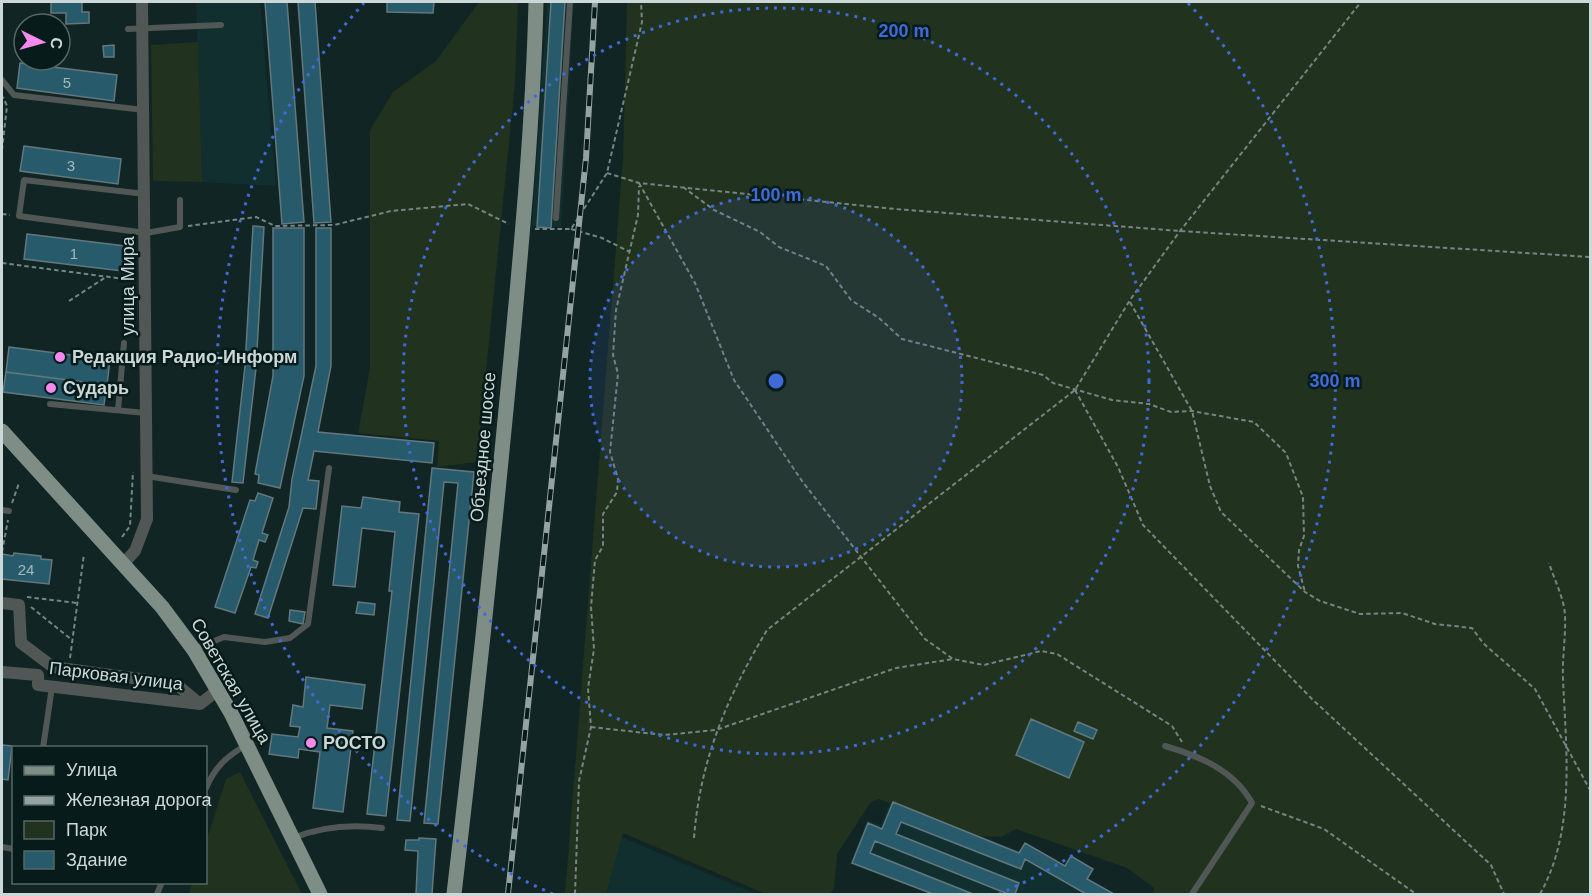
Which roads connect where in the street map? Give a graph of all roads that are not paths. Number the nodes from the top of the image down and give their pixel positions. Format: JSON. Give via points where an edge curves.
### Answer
{"nodes":[{"id":1,"x":142,"y":2,"type":"edge"},
{"id":2,"x":536,"y":2,"type":"edge"},
{"id":3,"x":570,"y":2,"type":"edge"},
{"id":4,"x":221,"y":25,"type":"dead end"},
{"id":5,"x":128,"y":29,"type":"dead end"},
{"id":6,"x":143,"y":29,"type":"junction"},
{"id":7,"x":2,"y":80,"type":"edge"},
{"id":8,"x":144,"y":111,"type":"junction"},
{"id":9,"x":145,"y":194,"type":"junction"},
{"id":10,"x":180,"y":200,"type":"dead end"},
{"id":11,"x":556,"y":218,"type":"dead end"},
{"id":12,"x":146,"y":233,"type":"junction"},
{"id":13,"x":124,"y":343,"type":"dead end"},
{"id":14,"x":50,"y":404,"type":"dead end"},
{"id":15,"x":118,"y":411,"type":"junction"},
{"id":16,"x":146,"y":413,"type":"junction"},
{"id":17,"x":2,"y":431,"type":"edge"},
{"id":18,"x":329,"y":468,"type":"dead end"},
{"id":19,"x":146,"y":476,"type":"junction"},
{"id":20,"x":236,"y":490,"type":"dead end"},
{"id":21,"x":2,"y":510,"type":"edge"},
{"id":22,"x":9,"y":511,"type":"dead end"},
{"id":23,"x":123,"y":564,"type":"junction"},
{"id":24,"x":2,"y":603,"type":"edge"},
{"id":25,"x":194,"y":650,"type":"junction"},
{"id":26,"x":2,"y":672,"type":"edge"},
{"id":27,"x":52,"y":687,"type":"junction"},
{"id":28,"x":218,"y":690,"type":"junction"},
{"id":29,"x":200,"y":704,"type":"junction"},
{"id":30,"x":247,"y":744,"type":"junction"},
{"id":31,"x":43,"y":746,"type":"edge"},
{"id":32,"x":1165,"y":746,"type":"dead end"},
{"id":33,"x":207,"y":786,"type":"edge"},
{"id":34,"x":382,"y":828,"type":"dead end"},
{"id":35,"x":292,"y":838,"type":"junction"},
{"id":36,"x":320,"y":894,"type":"edge"},
{"id":37,"x":454,"y":894,"type":"edge"},
{"id":38,"x":1192,"y":894,"type":"edge"}],
"edges":[{"from":1,"to":6,"type":"street","name":"улица Мира"},
{"from":2,"to":37,"type":"main road","name":"Объездное шоссе","via":[[523,229],[493,556]]},
{"from":3,"to":11,"type":"lane"},
{"from":4,"to":6,"type":"lane"},
{"from":5,"to":6,"type":"lane"},
{"from":6,"to":8,"type":"street","name":"улица Мира"},
{"from":7,"to":8,"type":"lane","via":[[14,95]]},
{"from":8,"to":9,"type":"street","name":"улица Мира"},
{"from":9,"to":12,"type":"street","name":"улица Мира"},
{"from":9,"to":12,"type":"lane","via":[[24,180],[19,216]]},
{"from":10,"to":12,"type":"lane","via":[[180,227]]},
{"from":12,"to":16,"type":"street","name":"улица Мира"},
{"from":13,"to":15,"type":"lane"},
{"from":14,"to":15,"type":"lane"},
{"from":15,"to":16,"type":"lane"},
{"from":16,"to":19,"type":"street","name":"улица Мира"},
{"from":17,"to":23,"type":"main road","name":"Советская улица"},
{"from":18,"to":25,"type":"lane","via":[[308,624],[290,638],[265,642],[225,637]]},
{"from":19,"to":20,"type":"lane","via":[[176,477]]},
{"from":19,"to":23,"type":"street","name":"улица Мира","via":[[147,519],[135,551]]},
{"from":21,"to":22,"type":"lane"},
{"from":23,"to":25,"type":"main road","name":"Советская улица"},
{"from":24,"to":29,"type":"street","name":"Парковая улица","via":[[19,600],[21,642],[53,667],[176,684]]},
{"from":25,"to":28,"type":"main road","name":"Советская улица"},
{"from":26,"to":27,"type":"street","name":"Парковая улица","via":[[38,675],[38,685]]},
{"from":27,"to":29,"type":"street","name":"Парковая улица"},
{"from":27,"to":31,"type":"lane"},
{"from":28,"to":29,"type":"street","name":"Парковая улица"},
{"from":28,"to":30,"type":"main road","name":"Советская улица"},
{"from":30,"to":33,"type":"lane","via":[[225,757]]},
{"from":30,"to":35,"type":"main road","name":"Советская улица"},
{"from":32,"to":38,"type":"lane","via":[[1214,765],[1245,790],[1252,803]]},
{"from":34,"to":35,"type":"lane","via":[[351,824]]},
{"from":35,"to":36,"type":"main road","name":"Советская улица"}]}
